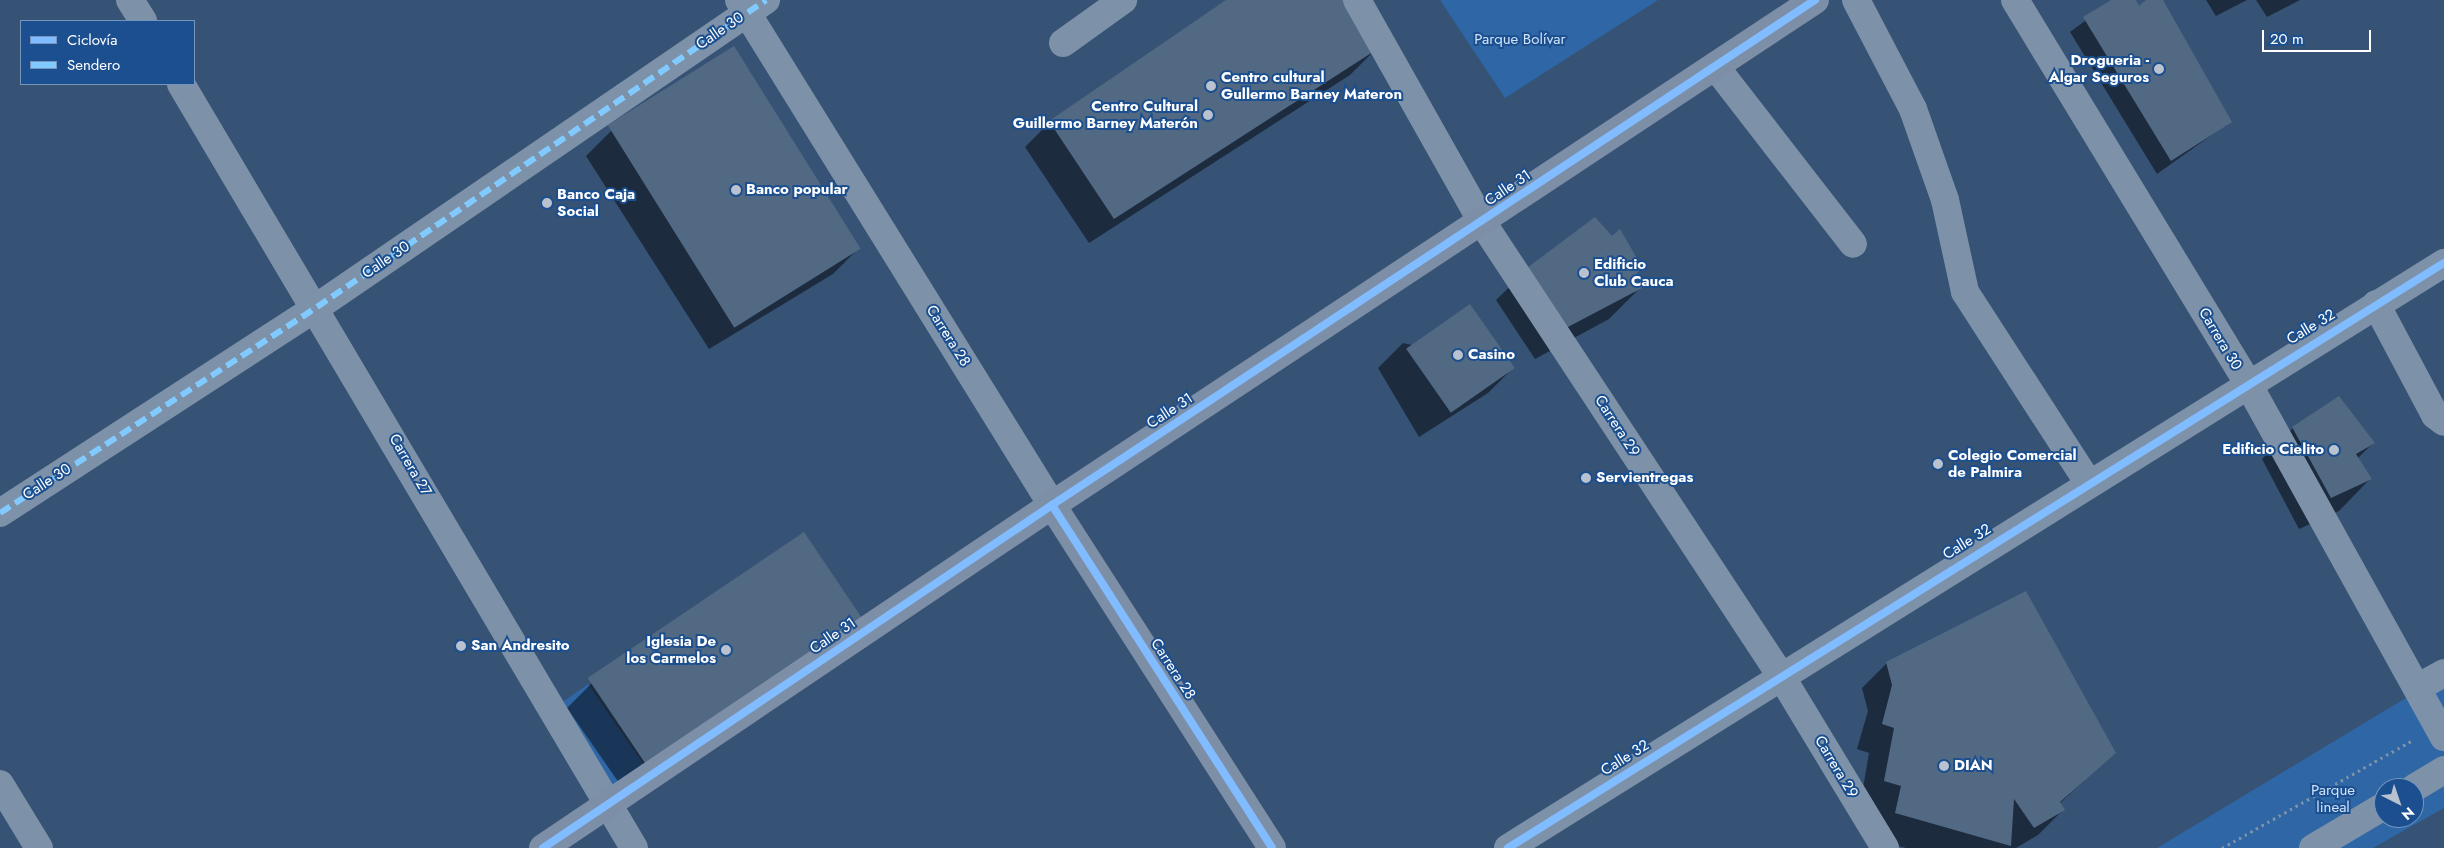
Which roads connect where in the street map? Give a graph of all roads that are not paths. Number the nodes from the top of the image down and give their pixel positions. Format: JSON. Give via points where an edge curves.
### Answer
{"nodes":[{"id":1,"x":130,"y":0,"type":"edge"},
{"id":2,"x":1123,"y":0,"type":"edge"},
{"id":3,"x":1356,"y":0,"type":"edge"},
{"id":4,"x":1814,"y":0,"type":"edge"},
{"id":5,"x":1856,"y":0,"type":"edge"},
{"id":6,"x":2015,"y":0,"type":"edge"},
{"id":7,"x":751,"y":4,"type":"edge"},
{"id":8,"x":142,"y":20,"type":"edge"},
{"id":9,"x":1063,"y":43,"type":"dead end"},
{"id":10,"x":1715,"y":66,"type":"junction"},
{"id":11,"x":182,"y":85,"type":"edge"},
{"id":12,"x":1482,"y":222,"type":"junction"},
{"id":13,"x":1853,"y":244,"type":"dead end"},
{"id":14,"x":2442,"y":269,"type":"edge"},
{"id":15,"x":2376,"y":304,"type":"junction"},
{"id":16,"x":317,"y":307,"type":"junction"},
{"id":17,"x":2246,"y":382,"type":"junction"},
{"id":18,"x":2444,"y":422,"type":"edge"},
{"id":19,"x":2088,"y":482,"type":"junction"},
{"id":20,"x":1052,"y":504,"type":"junction"},
{"id":21,"x":0,"y":513,"type":"edge"},
{"id":22,"x":2444,"y":672,"type":"edge"},
{"id":23,"x":1781,"y":676,"type":"junction"},
{"id":24,"x":2417,"y":688,"type":"junction"},
{"id":25,"x":2441,"y":732,"type":"edge"},
{"id":26,"x":2444,"y":770,"type":"edge"},
{"id":27,"x":2424,"y":782,"type":"edge"},
{"id":28,"x":0,"y":784,"type":"edge"},
{"id":29,"x":610,"y":804,"type":"junction"},
{"id":30,"x":2374,"y":812,"type":"edge"},
{"id":31,"x":39,"y":848,"type":"edge"},
{"id":32,"x":543,"y":848,"type":"edge"},
{"id":33,"x":634,"y":848,"type":"edge"},
{"id":34,"x":1272,"y":848,"type":"edge"},
{"id":35,"x":1508,"y":848,"type":"edge"},
{"id":36,"x":1885,"y":848,"type":"edge"},
{"id":37,"x":2314,"y":848,"type":"edge"}],
"edges":[{"from":1,"to":8,"type":"street"},
{"from":2,"to":9,"type":"street"},
{"from":3,"to":12,"type":"street","name":"Carrera 29"},
{"from":4,"to":10,"type":"main road","name":"Calle 31"},
{"from":5,"to":19,"type":"street","via":[[1913,109],[1945,200],[1966,292]]},
{"from":6,"to":17,"type":"street","name":"Carrera 30"},
{"from":7,"to":16,"type":"street","name":"Calle 30"},
{"from":7,"to":20,"type":"street","name":"Carrera 28"},
{"from":10,"to":12,"type":"main road","name":"Calle 31"},
{"from":10,"to":13,"type":"street"},
{"from":11,"to":16,"type":"street","name":"Carrera 27"},
{"from":12,"to":20,"type":"main road","name":"Calle 31"},
{"from":12,"to":23,"type":"street","name":"Carrera 29"},
{"from":14,"to":15,"type":"street","name":"Calle 32"},
{"from":15,"to":17,"type":"street","name":"Calle 32"},
{"from":15,"to":18,"type":"street","via":[[2434,415]]},
{"from":16,"to":21,"type":"street","name":"Calle 30"},
{"from":16,"to":29,"type":"street","name":"Carrera 27"},
{"from":17,"to":19,"type":"street","name":"Calle 32"},
{"from":17,"to":24,"type":"street","name":"Carrera 30"},
{"from":19,"to":23,"type":"street","name":"Calle 32"},
{"from":20,"to":29,"type":"main road","name":"Calle 31"},
{"from":20,"to":34,"type":"main road","name":"Carrera 28"},
{"from":22,"to":24,"type":"street"},
{"from":23,"to":35,"type":"street","name":"Calle 32"},
{"from":23,"to":36,"type":"street","name":"Carrera 29"},
{"from":24,"to":25,"type":"street","name":"Carrera 30"},
{"from":26,"to":27,"type":"street"},
{"from":28,"to":31,"type":"street"},
{"from":29,"to":32,"type":"main road","name":"Calle 31"},
{"from":29,"to":33,"type":"street","name":"Carrera 27"},
{"from":30,"to":37,"type":"street"}]}
